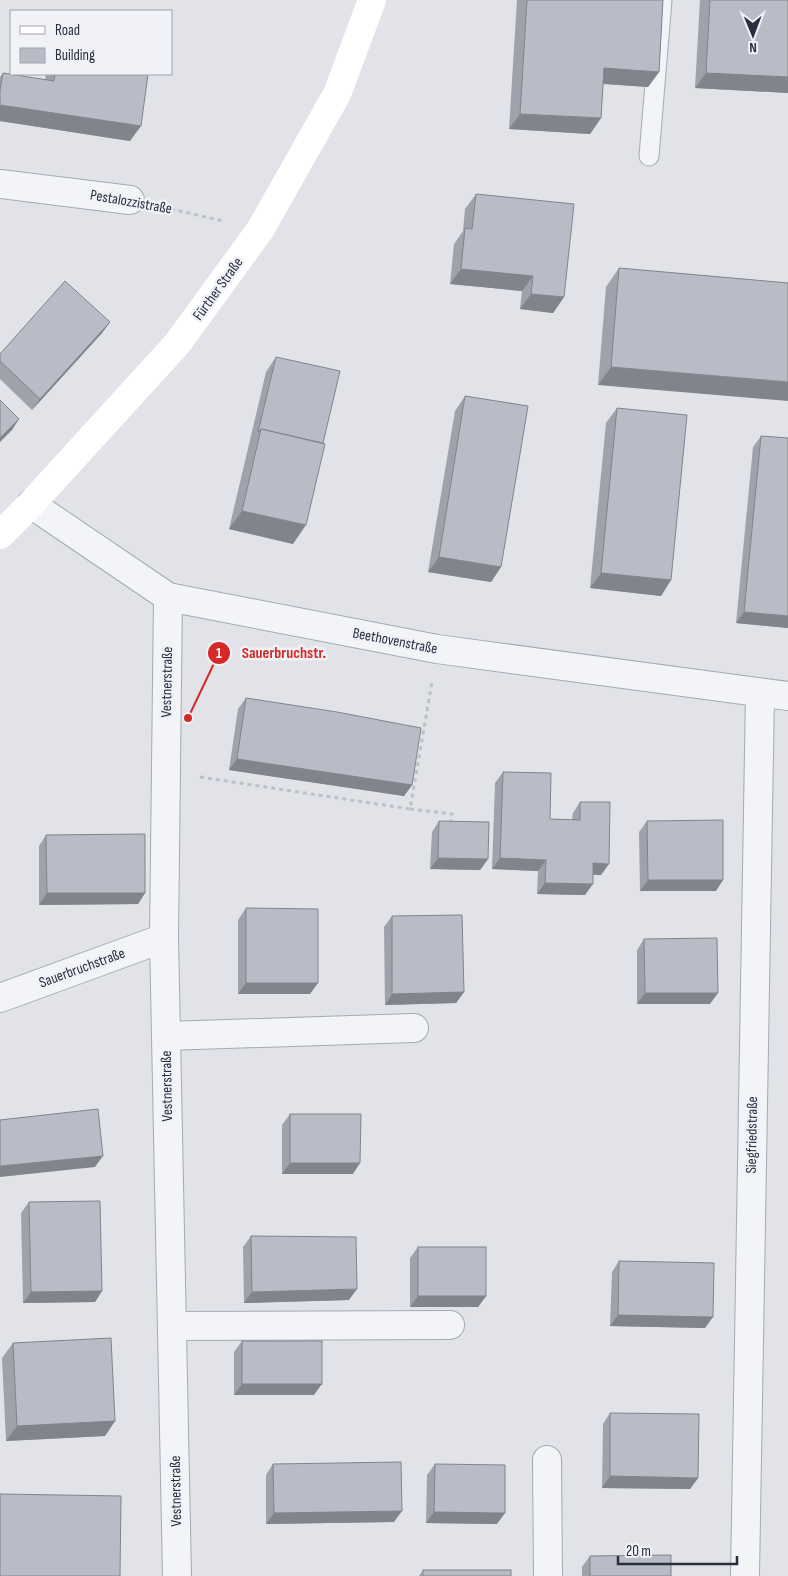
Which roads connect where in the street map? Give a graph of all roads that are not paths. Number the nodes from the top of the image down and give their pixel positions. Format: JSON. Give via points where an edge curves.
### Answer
{"nodes":[{"id":1,"x":372,"y":0,"type":"edge"},
{"id":2,"x":662,"y":0,"type":"edge"},
{"id":3,"x":649,"y":156,"type":"dead end"},
{"id":4,"x":0,"y":184,"type":"edge"},
{"id":5,"x":130,"y":200,"type":"road end"},
{"id":6,"x":31,"y":504,"type":"junction"},
{"id":7,"x":0,"y":535,"type":"edge"},
{"id":8,"x":168,"y":597,"type":"junction"},
{"id":9,"x":760,"y":693,"type":"junction"},
{"id":10,"x":788,"y":696,"type":"edge"},
{"id":11,"x":164,"y":938,"type":"junction"},
{"id":12,"x":0,"y":998,"type":"edge"},
{"id":13,"x":414,"y":1028,"type":"dead end"},
{"id":14,"x":166,"y":1036,"type":"junction"},
{"id":15,"x":450,"y":1325,"type":"dead end"},
{"id":16,"x":172,"y":1326,"type":"junction"},
{"id":17,"x":547,"y":1460,"type":"dead end"},
{"id":18,"x":177,"y":1576,"type":"edge"},
{"id":19,"x":548,"y":1576,"type":"edge"},
{"id":20,"x":745,"y":1576,"type":"edge"}],
"edges":[{"from":1,"to":6,"type":"main road","name":"Fürther Straße","via":[[337,94],[260,230],[177,344]]},
{"from":2,"to":3,"type":"lane"},
{"from":4,"to":5,"type":"street","name":"Pestalozzistraße"},
{"from":6,"to":7,"type":"main road","name":"Fürther Straße"},
{"from":6,"to":8,"type":"street","name":"Beethovenstraße"},
{"from":8,"to":9,"type":"street","name":"Beethovenstraße","via":[[437,649]]},
{"from":8,"to":11,"type":"street","name":"Vestnerstraße"},
{"from":9,"to":10,"type":"street","name":"Beethovenstraße"},
{"from":9,"to":20,"type":"street","name":"Siegfriedstraße"},
{"from":11,"to":12,"type":"street","name":"Sauerbruchstraße"},
{"from":11,"to":14,"type":"street","name":"Vestnerstraße"},
{"from":13,"to":14,"type":"street"},
{"from":14,"to":16,"type":"street","name":"Vestnerstraße"},
{"from":15,"to":16,"type":"street"},
{"from":16,"to":18,"type":"street","name":"Vestnerstraße"},
{"from":17,"to":19,"type":"street"}]}
